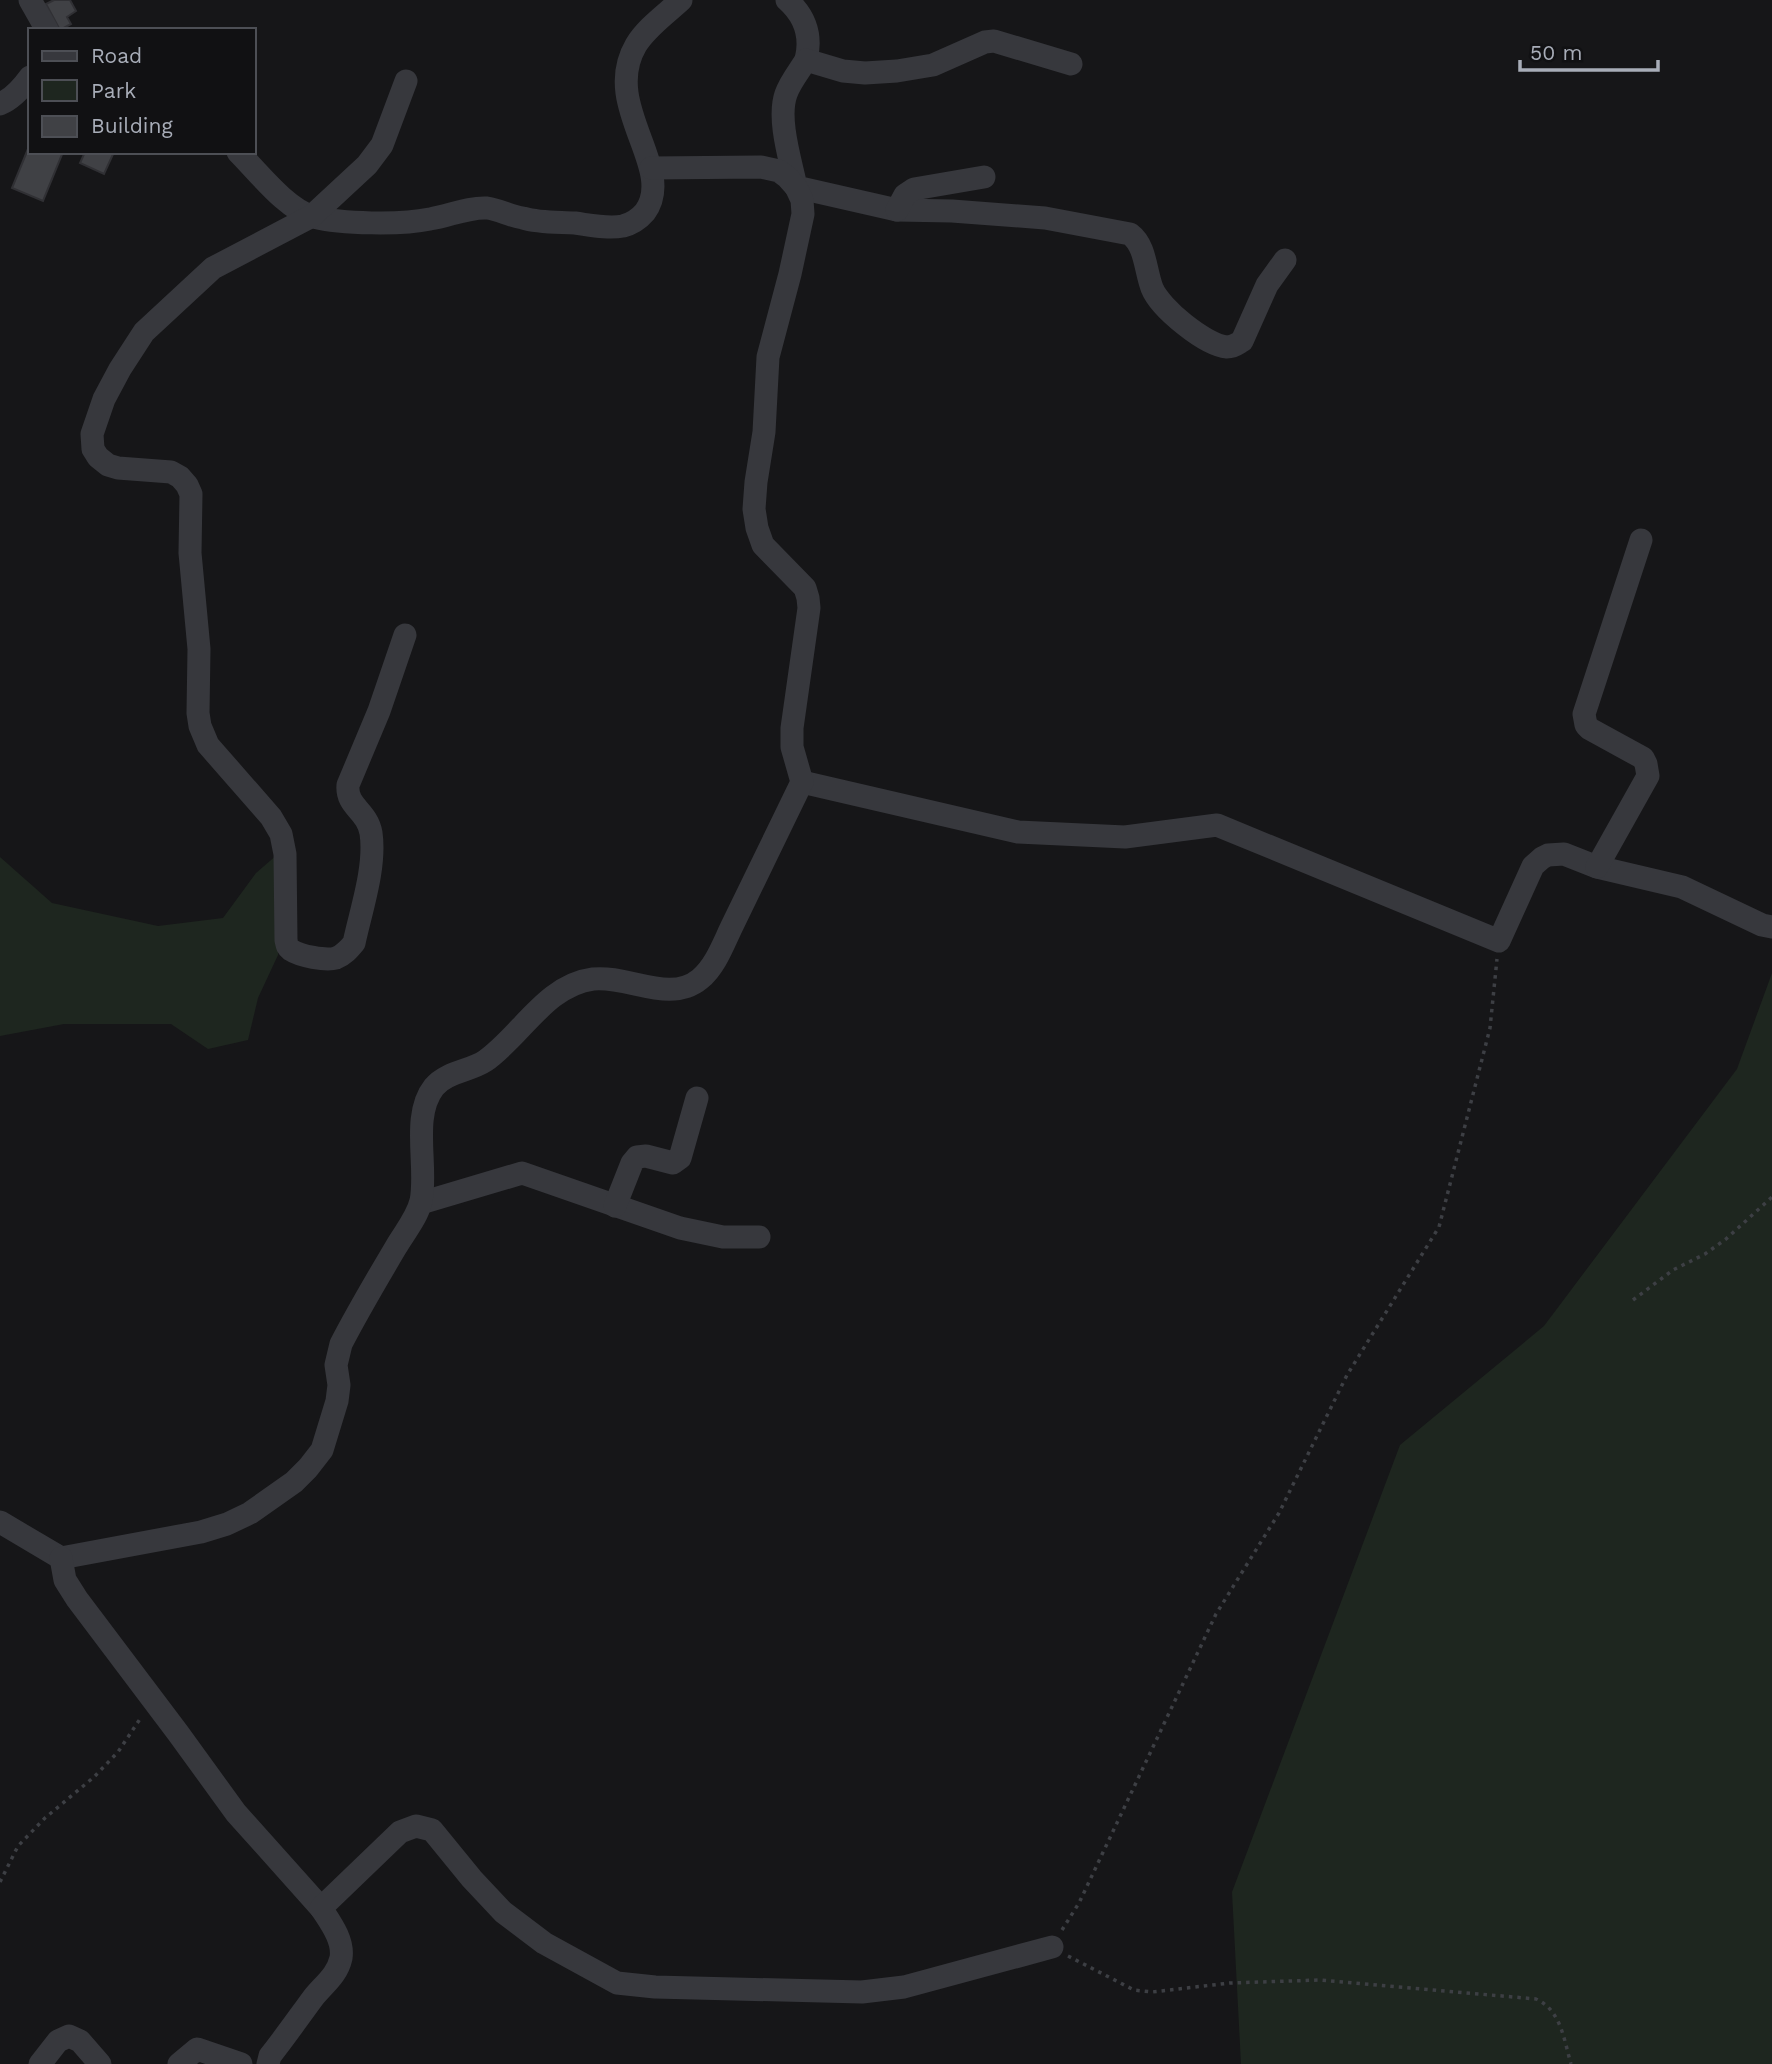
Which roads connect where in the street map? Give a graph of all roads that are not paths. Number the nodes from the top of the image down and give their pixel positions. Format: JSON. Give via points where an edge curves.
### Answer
{"nodes":[{"id":1,"x":30,"y":0,"type":"edge"},
{"id":2,"x":681,"y":0,"type":"edge"},
{"id":3,"x":787,"y":0,"type":"edge"},
{"id":4,"x":46,"y":28,"type":"edge"},
{"id":5,"x":806,"y":60,"type":"junction"},
{"id":6,"x":1071,"y":64,"type":"dead end"},
{"id":7,"x":28,"y":80,"type":"edge"},
{"id":8,"x":406,"y":81,"type":"dead end"},
{"id":9,"x":0,"y":104,"type":"edge"},
{"id":10,"x":240,"y":154,"type":"edge"},
{"id":11,"x":651,"y":168,"type":"junction"},
{"id":12,"x":984,"y":177,"type":"dead end"},
{"id":13,"x":796,"y":187,"type":"junction"},
{"id":14,"x":897,"y":210,"type":"junction"},
{"id":15,"x":312,"y":216,"type":"junction"},
{"id":16,"x":1285,"y":260,"type":"dead end"},
{"id":17,"x":1642,"y":540,"type":"dead end"},
{"id":18,"x":405,"y":635,"type":"dead end"},
{"id":19,"x":802,"y":782,"type":"junction"},
{"id":20,"x":1597,"y":867,"type":"junction"},
{"id":21,"x":1772,"y":927,"type":"edge"},
{"id":22,"x":697,"y":1098,"type":"dead end"},
{"id":23,"x":421,"y":1203,"type":"junction"},
{"id":24,"x":615,"y":1206,"type":"junction"},
{"id":25,"x":759,"y":1237,"type":"dead end"},
{"id":26,"x":0,"y":1522,"type":"edge"},
{"id":27,"x":61,"y":1558,"type":"junction"},
{"id":28,"x":321,"y":1908,"type":"junction"},
{"id":29,"x":1052,"y":1947,"type":"road end"},
{"id":30,"x":40,"y":2064,"type":"edge"},
{"id":31,"x":100,"y":2064,"type":"edge"},
{"id":32,"x":179,"y":2064,"type":"edge"},
{"id":33,"x":241,"y":2064,"type":"edge"},
{"id":34,"x":268,"y":2064,"type":"edge"}],
"edges":[{"from":1,"to":4,"type":"street"},
{"from":2,"to":11,"type":"street","via":[[637,43],[625,78],[630,111]]},
{"from":3,"to":5,"type":"street","via":[[805,24]]},
{"from":5,"to":6,"type":"street","via":[[843,71],[897,71],[933,65],[994,41]]},
{"from":5,"to":13,"type":"street","via":[[783,107]]},
{"from":7,"to":9,"type":"street"},
{"from":8,"to":15,"type":"street","via":[[382,145]]},
{"from":10,"to":15,"type":"street","via":[[280,195]]},
{"from":11,"to":13,"type":"street","via":[[761,167],[779,171]]},
{"from":11,"to":15,"type":"street","via":[[651,200],[631,223],[620,226],[531,220],[486,208],[405,222],[333,221]]},
{"from":12,"to":14,"type":"street","via":[[914,189]]},
{"from":13,"to":14,"type":"street"},
{"from":13,"to":19,"type":"street","via":[[803,214],[768,357],[754,509],[763,545],[805,589],[808,598],[792,728]]},
{"from":14,"to":16,"type":"street","via":[[1045,218],[1130,234],[1141,248],[1158,298],[1193,330],[1218,345],[1242,341],[1267,285]]},
{"from":15,"to":18,"type":"street","via":[[212,268],[144,332],[104,399],[92,434],[98,457],[108,465],[171,472],[187,485],[192,504],[190,553],[200,726],[208,745],[281,834],[286,940],[296,952],[324,960],[336,958],[354,943],[372,847],[366,816],[350,800],[348,785]]},
{"from":17,"to":20,"type":"street","via":[[1584,715],[1590,729],[1643,758],[1648,776]]},
{"from":19,"to":20,"type":"street","via":[[1018,832],[1125,837],[1216,825],[1499,941],[1533,866],[1542,859],[1564,854]]},
{"from":19,"to":23,"type":"street","via":[[711,967],[701,978],[678,989],[610,979],[579,982],[556,994],[484,1061],[434,1087],[422,1122]]},
{"from":20,"to":21,"type":"street","via":[[1682,887]]},
{"from":22,"to":24,"type":"street","via":[[680,1158],[673,1163],[637,1157]]},
{"from":23,"to":24,"type":"street","via":[[522,1174]]},
{"from":23,"to":27,"type":"street","via":[[341,1344],[336,1365],[337,1401],[322,1450],[294,1482],[227,1524]]},
{"from":24,"to":25,"type":"street","via":[[712,1235]]},
{"from":26,"to":27,"type":"street"},
{"from":27,"to":28,"type":"street","via":[[65,1580],[77,1599],[236,1814]]},
{"from":28,"to":29,"type":"street","via":[[400,1832],[416,1826],[432,1830],[503,1912],[544,1943],[617,1983],[862,1992],[904,1987]]},
{"from":28,"to":34,"type":"street","via":[[340,1944],[335,1975],[315,1995]]},
{"from":30,"to":31,"type":"street","via":[[58,2041],[69,2036],[80,2041]]},
{"from":32,"to":33,"type":"street","via":[[197,2049]]}]}
